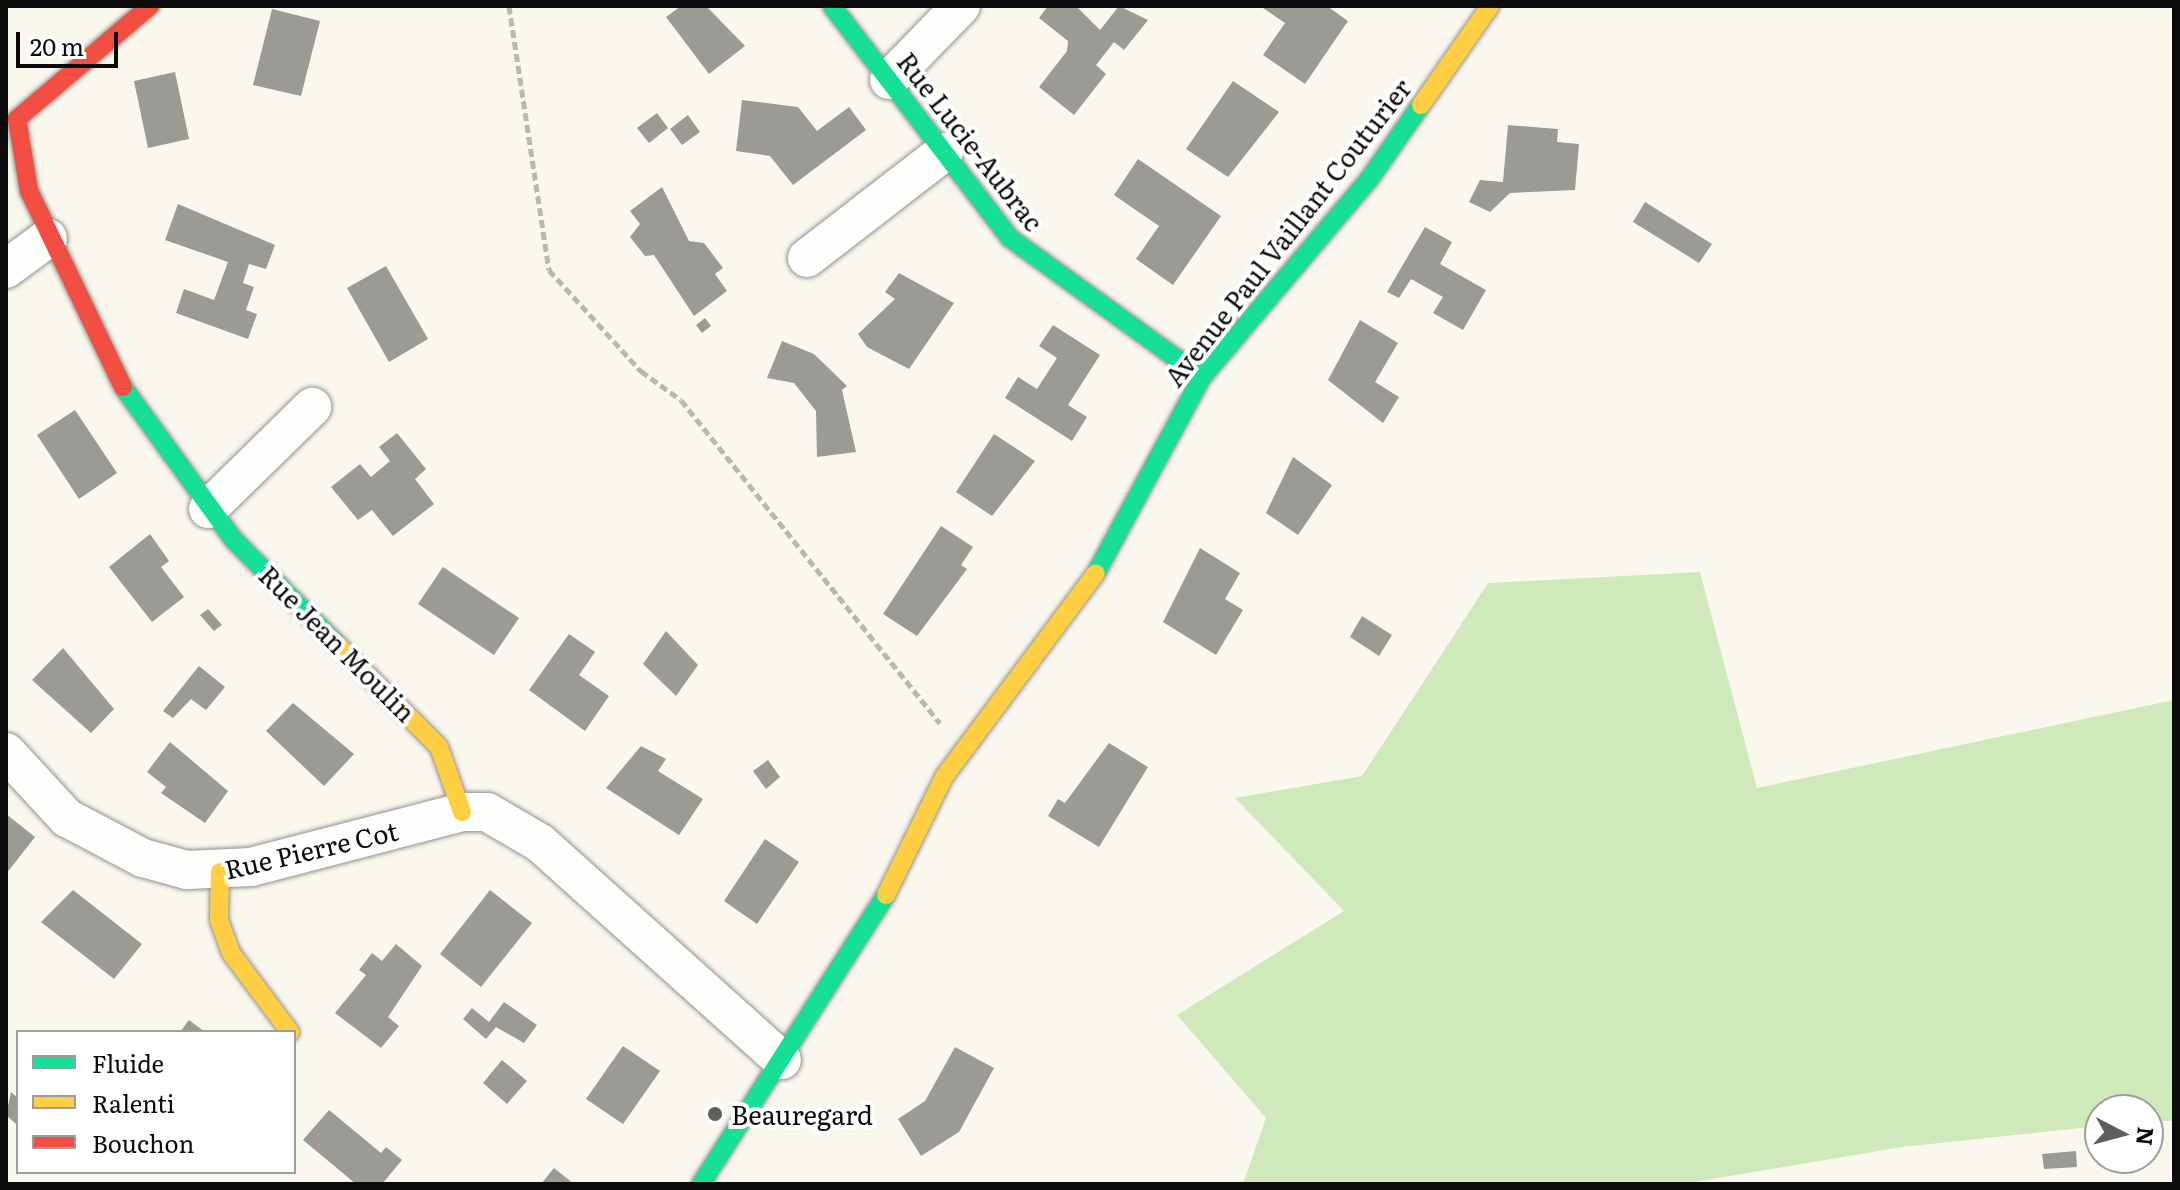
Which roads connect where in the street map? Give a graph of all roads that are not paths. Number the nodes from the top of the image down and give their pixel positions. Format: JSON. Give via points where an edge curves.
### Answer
{"nodes":[{"id":1,"x":150,"y":6,"type":"edge"},
{"id":2,"x":832,"y":6,"type":"edge"},
{"id":3,"x":961,"y":6,"type":"edge"},
{"id":4,"x":1490,"y":6,"type":"edge"},
{"id":5,"x":889,"y":80,"type":"junction"},
{"id":6,"x":944,"y":152,"type":"junction"},
{"id":7,"x":48,"y":238,"type":"junction"},
{"id":8,"x":807,"y":258,"type":"dead end"},
{"id":9,"x":6,"y":269,"type":"edge"},
{"id":10,"x":1202,"y":377,"type":"junction"},
{"id":11,"x":312,"y":407,"type":"dead end"},
{"id":12,"x":208,"y":509,"type":"junction"},
{"id":13,"x":6,"y":752,"type":"edge"},
{"id":14,"x":462,"y":812,"type":"junction"},
{"id":15,"x":220,"y":872,"type":"junction"},
{"id":16,"x":289,"y":1030,"type":"edge"},
{"id":17,"x":782,"y":1060,"type":"junction"},
{"id":18,"x":701,"y":1184,"type":"edge"}],
"edges":[{"from":1,"to":7,"type":"street","name":"Rue Jean Moulin","via":[[17,119],[20,158]]},
{"from":2,"to":5,"type":"street","name":"Rue Lucie-Aubrac"},
{"from":3,"to":5,"type":"street"},
{"from":4,"to":10,"type":"street","name":"Avenue Paul Vaillant Couturier","via":[[1370,178]]},
{"from":5,"to":6,"type":"street","name":"Rue Lucie-Aubrac"},
{"from":6,"to":8,"type":"street"},
{"from":6,"to":10,"type":"street","name":"Rue Lucie-Aubrac","via":[[1010,238],[1040,265]]},
{"from":7,"to":9,"type":"street"},
{"from":7,"to":12,"type":"street","name":"Rue Jean Moulin","via":[[111,367]]},
{"from":10,"to":17,"type":"street","name":"Avenue Paul Vaillant Couturier","via":[[1103,563],[962,750],[888,893]]},
{"from":11,"to":12,"type":"street"},
{"from":12,"to":14,"type":"street","name":"Rue Jean Moulin","via":[[418,721],[439,747]]},
{"from":13,"to":15,"type":"street","name":"Rue Pierre Cot","via":[[58,810],[103,840],[158,862]]},
{"from":14,"to":15,"type":"street","name":"Rue Pierre Cot"},
{"from":14,"to":17,"type":"street","via":[[487,812],[540,843]]},
{"from":15,"to":16,"type":"street","via":[[219,920],[231,953]]},
{"from":17,"to":18,"type":"street","name":"Avenue Paul Vaillant Couturier"}]}
